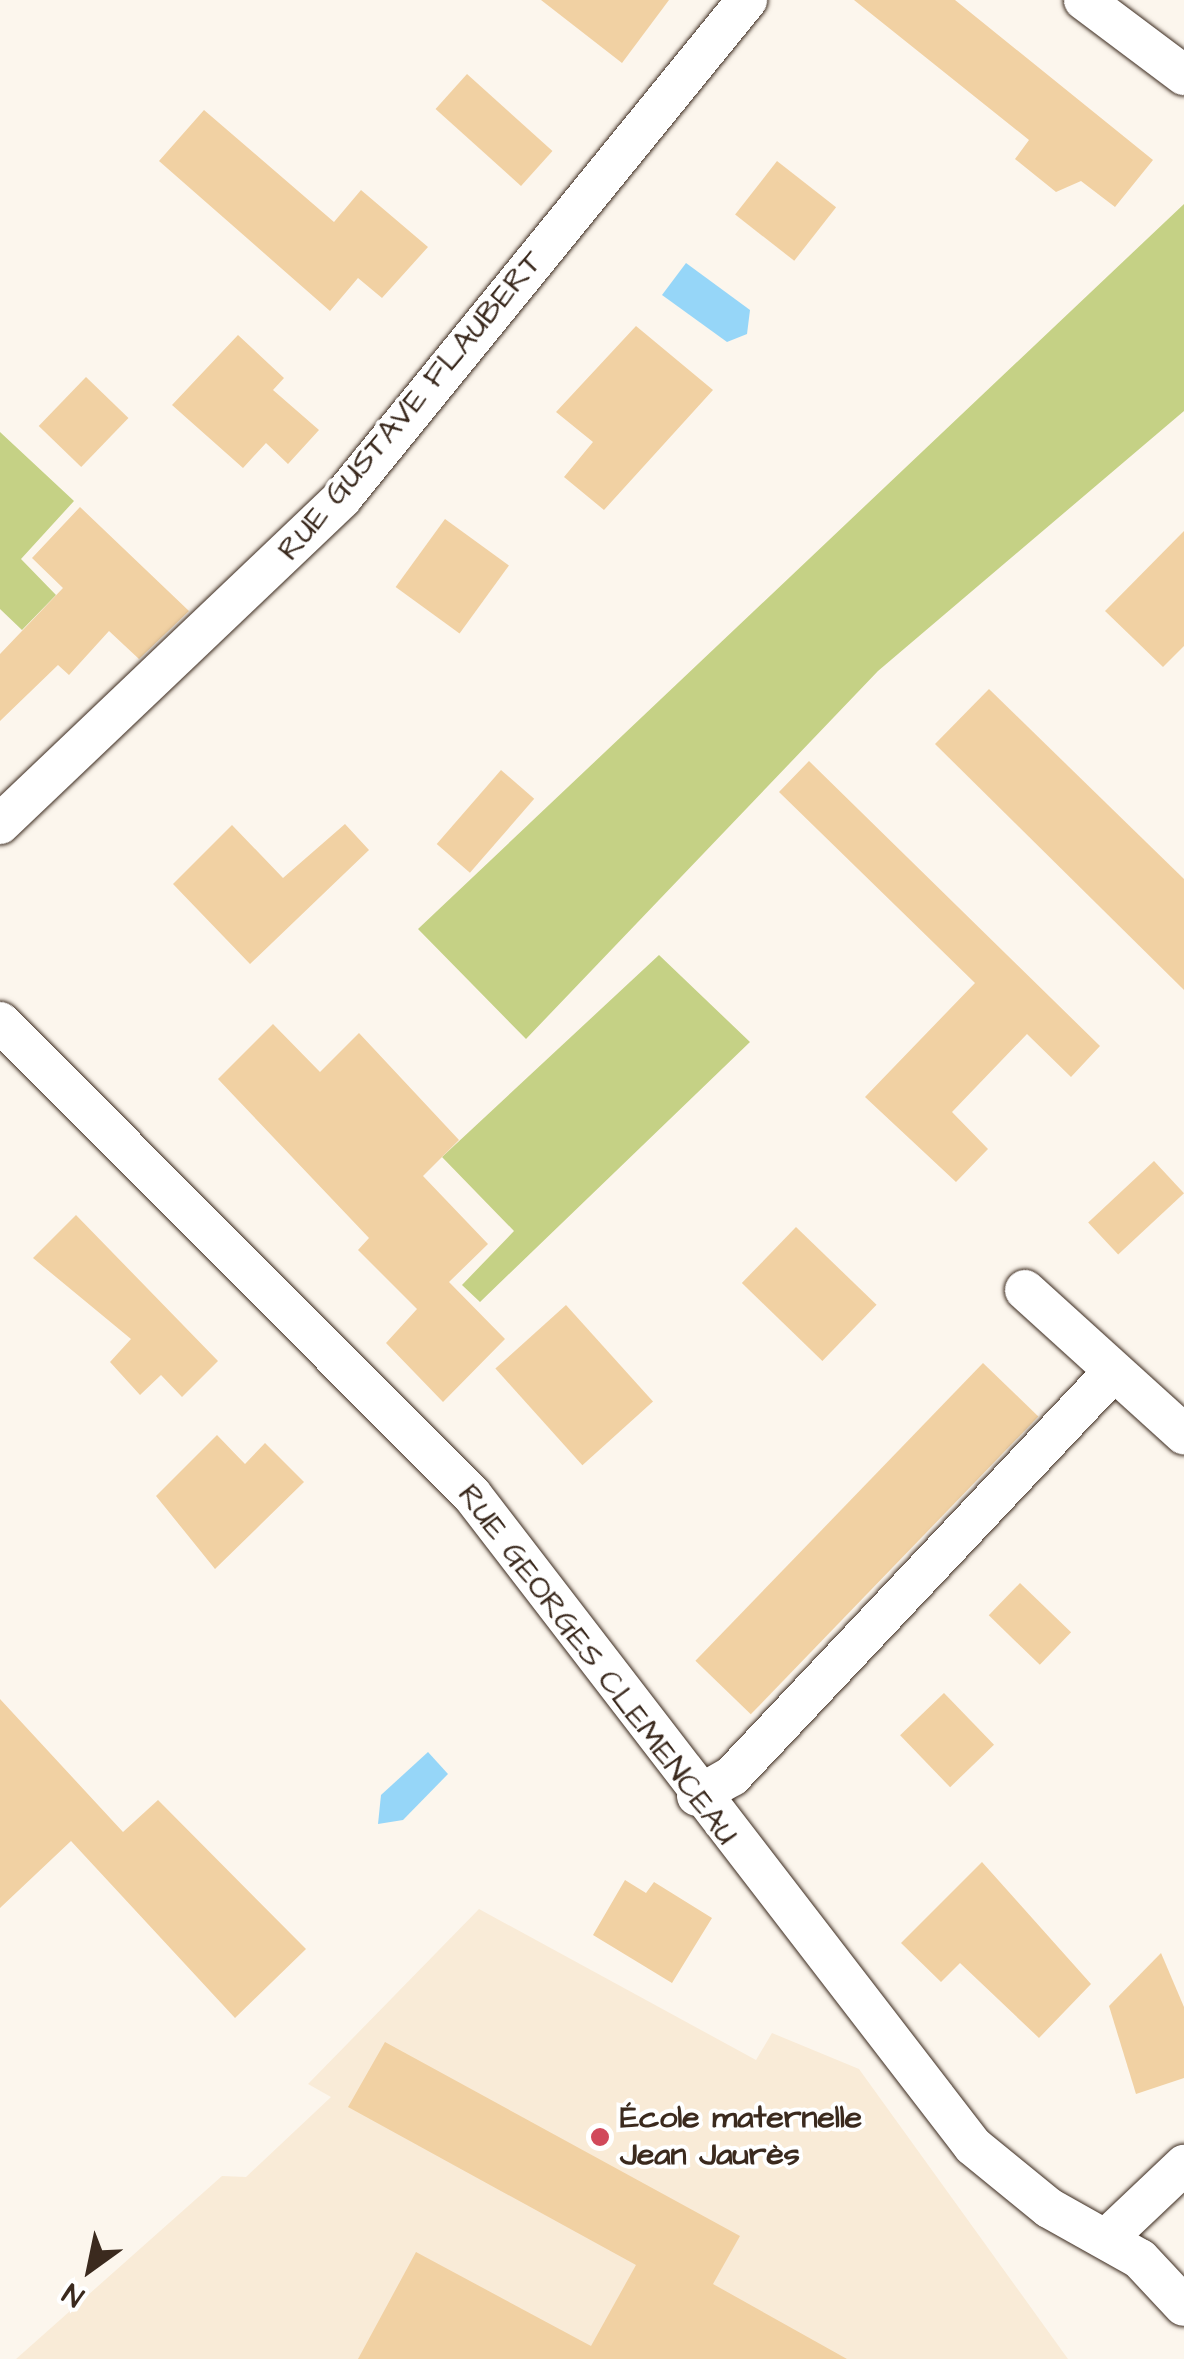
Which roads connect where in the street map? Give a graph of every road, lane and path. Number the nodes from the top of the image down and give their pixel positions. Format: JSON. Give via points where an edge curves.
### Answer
{"nodes":[{"id":1,"x":747,"y":0,"type":"edge"},
{"id":2,"x":1084,"y":0,"type":"edge"},
{"id":3,"x":1184,"y":76,"type":"edge"},
{"id":4,"x":0,"y":824,"type":"edge"},
{"id":5,"x":0,"y":1022,"type":"edge"},
{"id":6,"x":1024,"y":1290,"type":"dead end"},
{"id":7,"x":1113,"y":1372,"type":"junction"},
{"id":8,"x":1184,"y":1434,"type":"edge"},
{"id":9,"x":697,"y":1796,"type":"junction"},
{"id":10,"x":1184,"y":2165,"type":"edge"},
{"id":11,"x":1106,"y":2239,"type":"junction"},
{"id":12,"x":1184,"y":2306,"type":"edge"}],
"edges":[{"from":1,"to":4,"type":"street","name":"RUE GUSTAVE FLAUBERT","via":[[342,498]]},
{"from":2,"to":3,"type":"street"},
{"from":5,"to":9,"type":"street","name":"RUE GEORGES CLEMENCEAU","via":[[472,1495]]},
{"from":6,"to":7,"type":"street"},
{"from":7,"to":8,"type":"street"},
{"from":7,"to":9,"type":"street","via":[[732,1776]]},
{"from":9,"to":11,"type":"street","name":"RUE GEORGES CLEMENCEAU","via":[[973,2146],[1048,2208]]},
{"from":10,"to":11,"type":"street"},
{"from":11,"to":12,"type":"street","name":"RUE GEORGES CLEMENCEAU","via":[[1157,2272]]}]}
